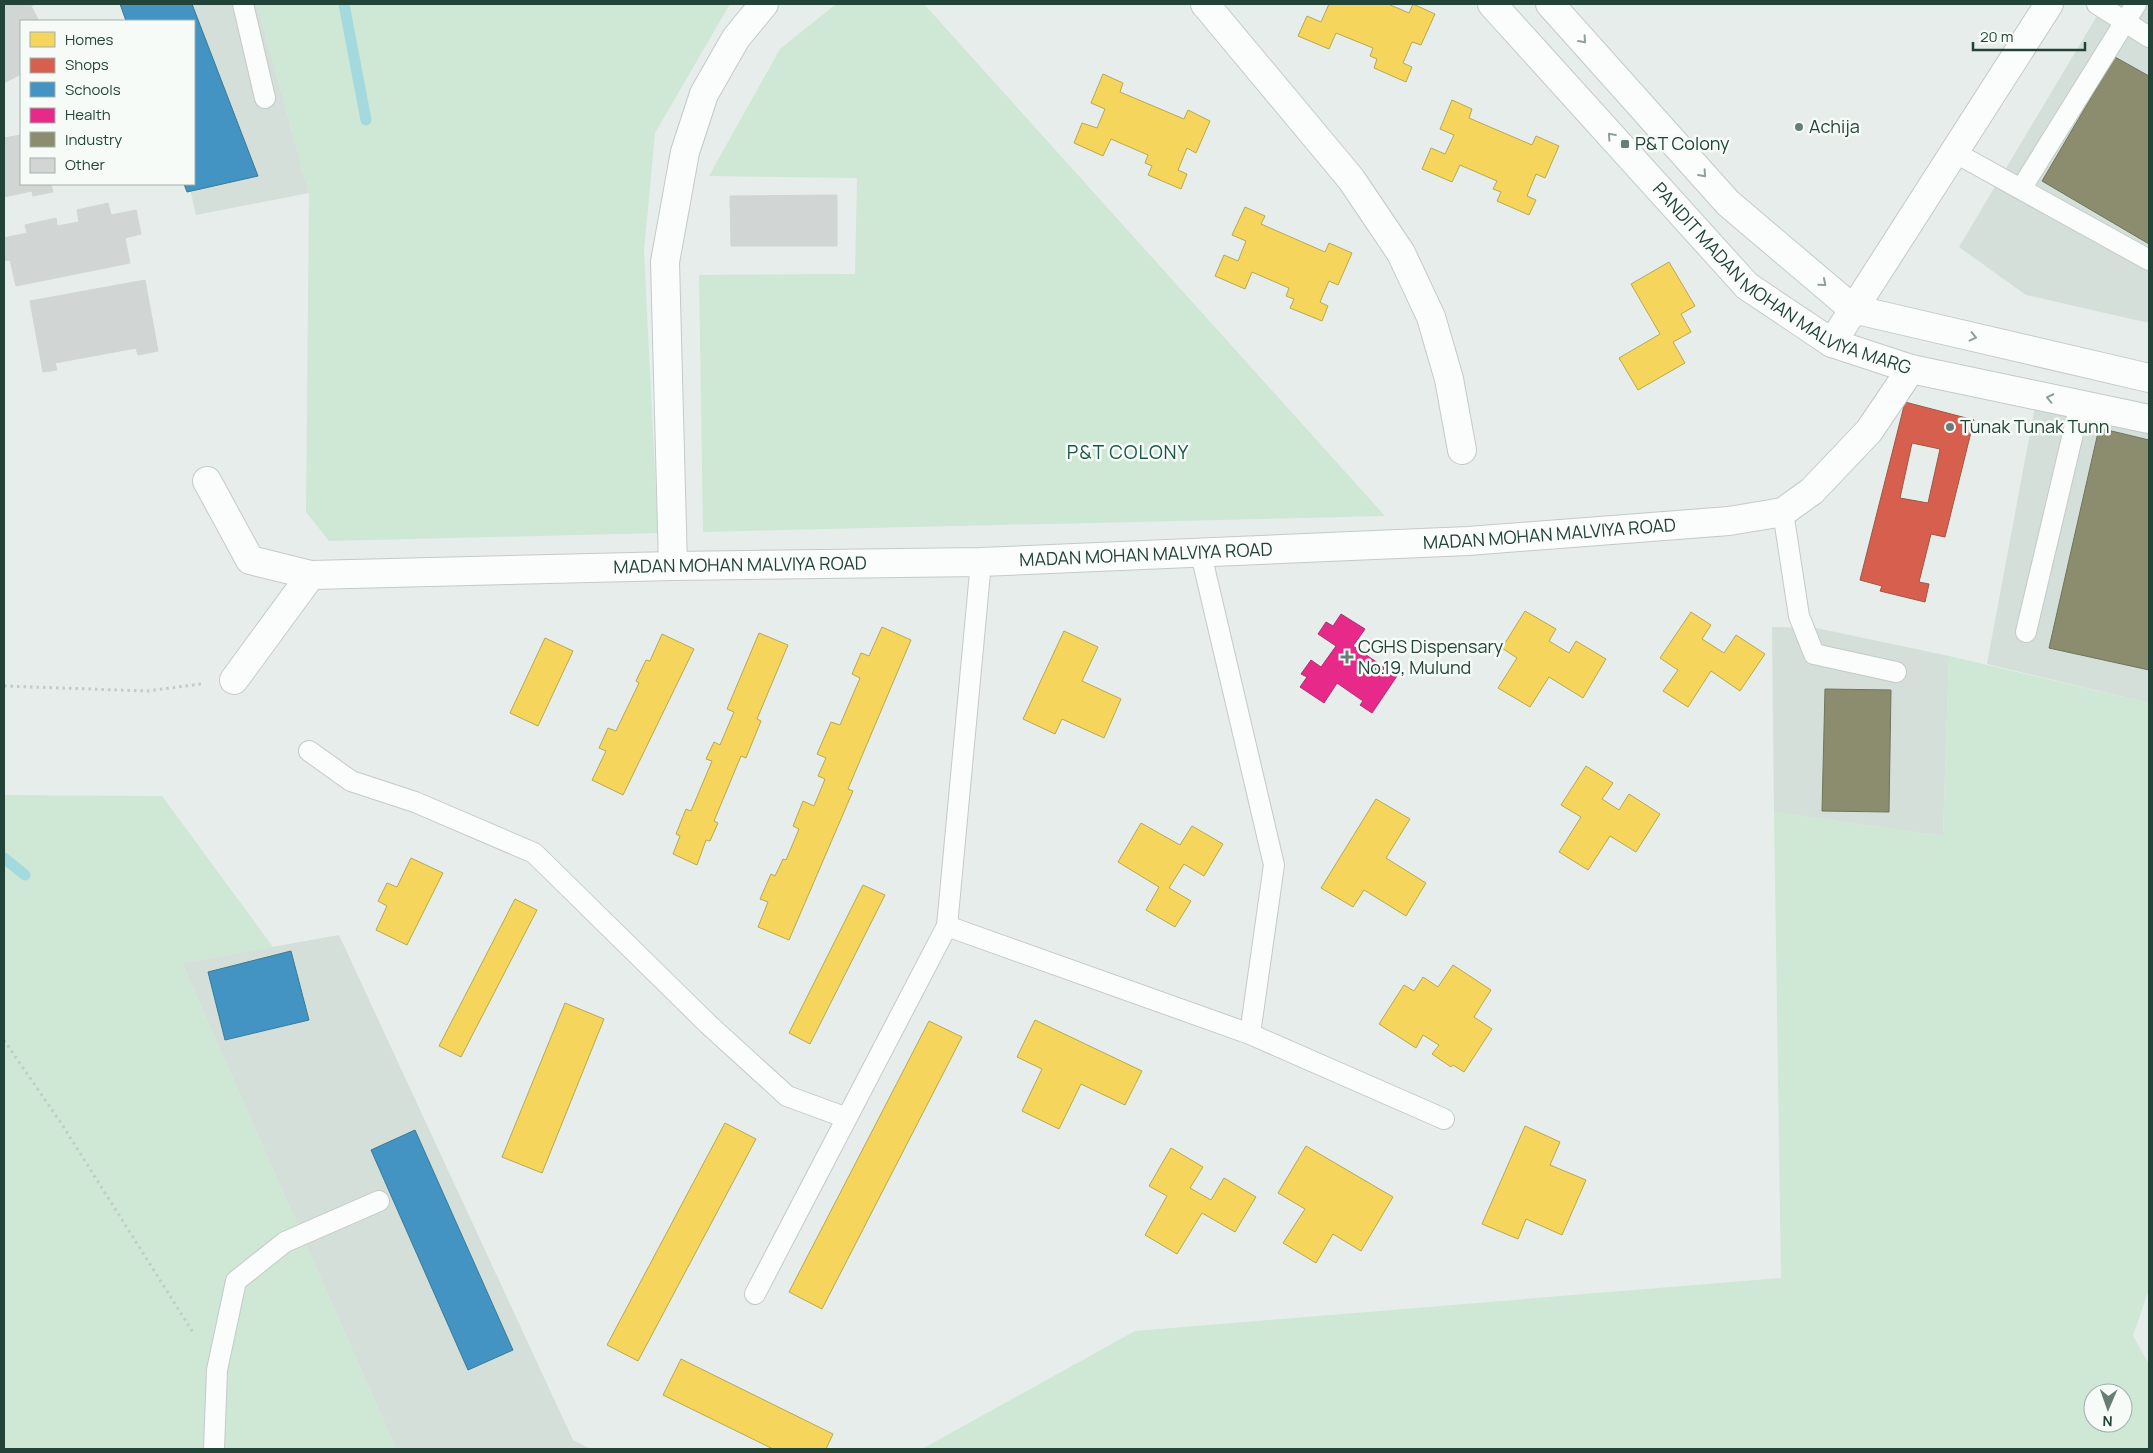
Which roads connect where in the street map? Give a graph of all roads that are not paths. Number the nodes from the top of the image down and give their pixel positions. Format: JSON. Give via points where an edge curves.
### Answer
{"nodes":[{"id":1,"x":243,"y":4,"type":"edge"},
{"id":2,"x":764,"y":4,"type":"edge"},
{"id":3,"x":1205,"y":4,"type":"edge"},
{"id":4,"x":1492,"y":4,"type":"edge"},
{"id":5,"x":1550,"y":4,"type":"edge"},
{"id":6,"x":2049,"y":4,"type":"edge"},
{"id":7,"x":2097,"y":4,"type":"edge"},
{"id":8,"x":2136,"y":4,"type":"edge"},
{"id":9,"x":2125,"y":22,"type":"junction"},
{"id":10,"x":2149,"y":37,"type":"edge"},
{"id":11,"x":265,"y":98,"type":"dead end"},
{"id":12,"x":1954,"y":152,"type":"junction"},
{"id":13,"x":2022,"y":190,"type":"junction"},
{"id":14,"x":2149,"y":260,"type":"edge"},
{"id":15,"x":1854,"y":309,"type":"junction"},
{"id":16,"x":1832,"y":343,"type":"junction"},
{"id":17,"x":1911,"y":369,"type":"junction"},
{"id":18,"x":2149,"y":378,"type":"edge"},
{"id":19,"x":2080,"y":404,"type":"junction"},
{"id":20,"x":2149,"y":419,"type":"edge"},
{"id":21,"x":1462,"y":450,"type":"dead end"},
{"id":22,"x":207,"y":481,"type":"dead end"},
{"id":23,"x":1784,"y":512,"type":"junction"},
{"id":24,"x":1200,"y":554,"type":"junction"},
{"id":25,"x":981,"y":562,"type":"junction"},
{"id":26,"x":673,"y":566,"type":"junction"},
{"id":27,"x":311,"y":575,"type":"junction"},
{"id":28,"x":2026,"y":632,"type":"dead end"},
{"id":29,"x":1896,"y":672,"type":"dead end"},
{"id":30,"x":234,"y":680,"type":"road end"},
{"id":31,"x":310,"y":751,"type":"dead end"},
{"id":32,"x":947,"y":926,"type":"junction"},
{"id":33,"x":1250,"y":1034,"type":"junction"},
{"id":34,"x":847,"y":1118,"type":"junction"},
{"id":35,"x":1444,"y":1118,"type":"dead end"},
{"id":36,"x":379,"y":1201,"type":"dead end"},
{"id":37,"x":754,"y":1294,"type":"dead end"},
{"id":38,"x":214,"y":1449,"type":"edge"}],
"edges":[{"from":1,"to":11,"type":"lane"},
{"from":2,"to":26,"type":"street","via":[[736,38],[704,94],[685,152],[665,262]]},
{"from":3,"to":21,"type":"street","via":[[1351,179],[1401,253],[1431,317],[1449,379]]},
{"from":16,"to":4,"type":"street","name":"PANDIT MADAN MOHAN MALVIYA MARG","one_way":true,"via":[[1748,286]]},
{"from":5,"to":15,"type":"street","name":"PANDIT MADAN MOHAN MALVIYA MARG","one_way":true,"via":[[1728,203]]},
{"from":6,"to":12,"type":"street"},
{"from":7,"to":9,"type":"lane"},
{"from":8,"to":9,"type":"lane"},
{"from":9,"to":10,"type":"lane"},
{"from":9,"to":13,"type":"lane"},
{"from":12,"to":13,"type":"lane"},
{"from":12,"to":15,"type":"street"},
{"from":13,"to":14,"type":"lane"},
{"from":15,"to":16,"type":"street"},
{"from":15,"to":18,"type":"street","name":"PANDIT MADAN MOHAN MALVIYA MARG","one_way":true},
{"from":16,"to":17,"type":"street","name":"PANDIT MADAN MOHAN MALVIYA MARG"},
{"from":19,"to":17,"type":"street","name":"PANDIT MADAN MOHAN MALVIYA MARG","one_way":true},
{"from":17,"to":23,"type":"street","name":"MADAN MOHAN MALVIYA ROAD","via":[[1869,432],[1812,491]]},
{"from":19,"to":20,"type":"street","name":"PANDIT MADAN MOHAN MALVIYA MARG"},
{"from":19,"to":28,"type":"lane"},
{"from":22,"to":27,"type":"street","name":"MADAN MOHAN MALVIYA ROAD","via":[[250,560]]},
{"from":23,"to":24,"type":"street","name":"MADAN MOHAN MALVIYA ROAD","via":[[1729,522],[1468,541]]},
{"from":23,"to":29,"type":"lane","via":[[1799,616],[1814,654]]},
{"from":24,"to":25,"type":"street","name":"MADAN MOHAN MALVIYA ROAD"},
{"from":24,"to":33,"type":"lane","via":[[1274,865]]},
{"from":25,"to":26,"type":"street","name":"MADAN MOHAN MALVIYA ROAD"},
{"from":25,"to":32,"type":"lane"},
{"from":26,"to":27,"type":"street","name":"MADAN MOHAN MALVIYA ROAD"},
{"from":27,"to":30,"type":"street"},
{"from":31,"to":34,"type":"lane","via":[[350,781],[415,802],[534,853],[708,1024],[787,1096]]},
{"from":32,"to":33,"type":"lane"},
{"from":32,"to":34,"type":"lane"},
{"from":33,"to":35,"type":"lane"},
{"from":34,"to":37,"type":"lane"},
{"from":36,"to":38,"type":"lane","via":[[285,1242],[236,1281],[217,1370]]}]}
